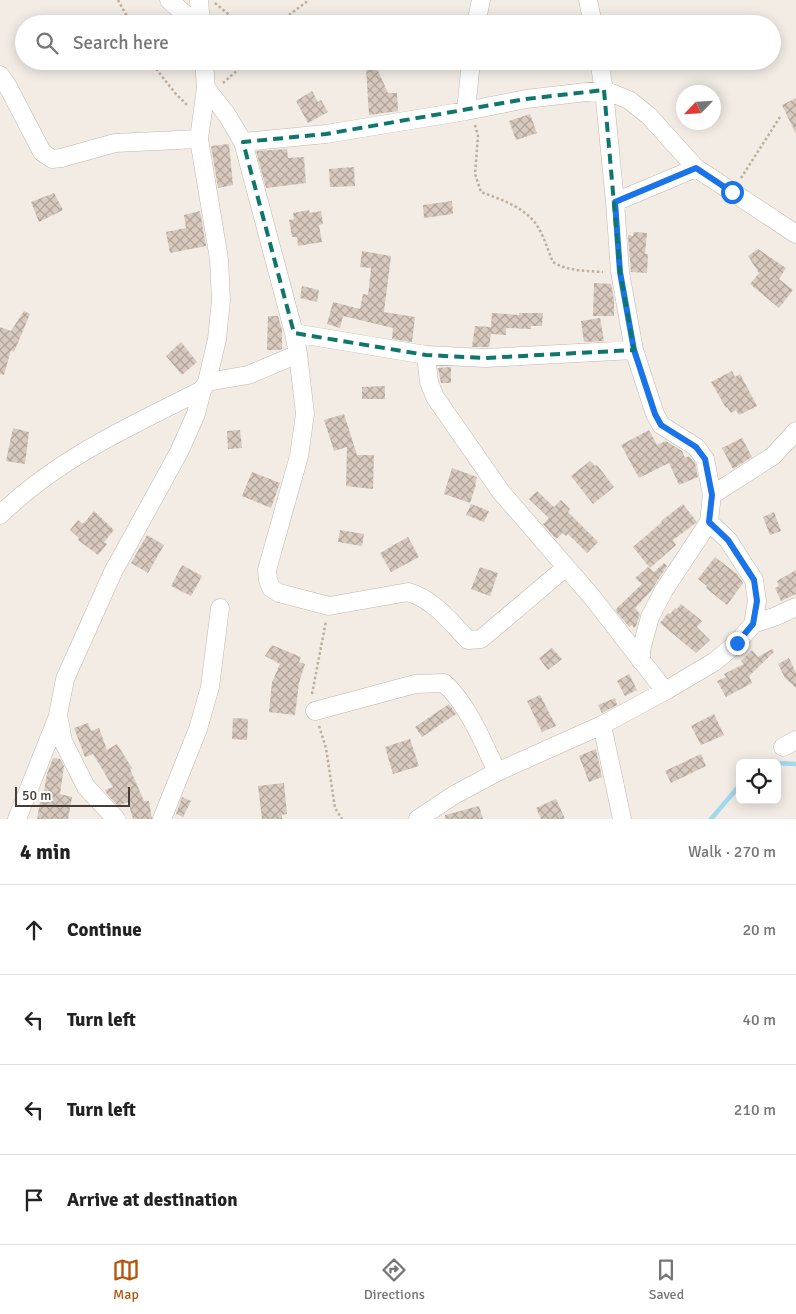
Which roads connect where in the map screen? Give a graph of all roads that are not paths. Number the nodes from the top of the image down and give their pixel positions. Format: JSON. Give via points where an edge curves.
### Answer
{"nodes":[{"id":1,"x":169,"y":0,"type":"edge"},
{"id":2,"x":199,"y":0,"type":"edge"},
{"id":3,"x":481,"y":0,"type":"edge"},
{"id":4,"x":588,"y":0,"type":"edge"},
{"id":5,"x":186,"y":15,"type":"edge"},
{"id":6,"x":200,"y":15,"type":"edge"},
{"id":7,"x":478,"y":15,"type":"edge"},
{"id":8,"x":591,"y":15,"type":"edge"},
{"id":9,"x":205,"y":70,"type":"edge"},
{"id":10,"x":470,"y":70,"type":"edge"},
{"id":11,"x":601,"y":70,"type":"edge"},
{"id":12,"x":0,"y":75,"type":"edge"},
{"id":13,"x":604,"y":90,"type":"junction"},
{"id":14,"x":208,"y":91,"type":"junction"},
{"id":15,"x":466,"y":111,"type":"junction"},
{"id":16,"x":199,"y":139,"type":"junction"},
{"id":17,"x":243,"y":142,"type":"junction"},
{"id":18,"x":696,"y":168,"type":"junction"},
{"id":19,"x":615,"y":202,"type":"junction"},
{"id":20,"x":796,"y":234,"type":"edge"},
{"id":21,"x":294,"y":333,"type":"junction"},
{"id":22,"x":634,"y":350,"type":"junction"},
{"id":23,"x":298,"y":354,"type":"junction"},
{"id":24,"x":426,"y":355,"type":"junction"},
{"id":25,"x":205,"y":386,"type":"junction"},
{"id":26,"x":796,"y":431,"type":"edge"},
{"id":27,"x":712,"y":495,"type":"junction"},
{"id":28,"x":2,"y":509,"type":"edge"},
{"id":29,"x":709,"y":522,"type":"junction"},
{"id":30,"x":565,"y":568,"type":"junction"},
{"id":31,"x":796,"y":607,"type":"edge"},
{"id":32,"x":220,"y":608,"type":"dead end"},
{"id":33,"x":753,"y":624,"type":"junction"},
{"id":34,"x":641,"y":661,"type":"junction"},
{"id":35,"x":665,"y":691,"type":"junction"},
{"id":36,"x":315,"y":710,"type":"dead end"},
{"id":37,"x":58,"y":715,"type":"junction"},
{"id":38,"x":602,"y":725,"type":"junction"},
{"id":39,"x":498,"y":772,"type":"junction"},
{"id":40,"x":17,"y":819,"type":"edge"},
{"id":41,"x":116,"y":819,"type":"edge"},
{"id":42,"x":162,"y":819,"type":"edge"},
{"id":43,"x":418,"y":819,"type":"edge"},
{"id":44,"x":622,"y":819,"type":"edge"}],
"edges":[{"from":1,"to":5,"type":"street"},
{"from":2,"to":6,"type":"street"},
{"from":3,"to":7,"type":"street"},
{"from":4,"to":8,"type":"street"},
{"from":9,"to":14,"type":"street"},
{"from":10,"to":15,"type":"street"},
{"from":11,"to":13,"type":"street"},
{"from":12,"to":16,"type":"street","via":[[42,152],[52,158],[115,143]]},
{"from":13,"to":15,"type":"street","via":[[526,99]]},
{"from":13,"to":18,"type":"street","via":[[629,100],[649,116]]},
{"from":13,"to":19,"type":"street"},
{"from":14,"to":16,"type":"street"},
{"from":14,"to":17,"type":"street"},
{"from":15,"to":17,"type":"street","via":[[326,134]]},
{"from":16,"to":25,"type":"street","via":[[219,259],[221,300],[217,340]]},
{"from":17,"to":21,"type":"street"},
{"from":18,"to":19,"type":"street"},
{"from":18,"to":20,"type":"street"},
{"from":19,"to":22,"type":"street","via":[[620,272]]},
{"from":21,"to":23,"type":"street"},
{"from":21,"to":24,"type":"street"},
{"from":22,"to":24,"type":"street","via":[[485,358]]},
{"from":22,"to":27,"type":"street","via":[[655,414],[661,425],[696,447],[705,459]]},
{"from":23,"to":25,"type":"street","via":[[248,375]]},
{"from":23,"to":30,"type":"street","via":[[305,414],[299,456],[268,570],[271,588],[329,606],[408,592],[420,595],[432,604],[468,640],[481,640]]},
{"from":24,"to":30,"type":"street","via":[[429,382],[435,397],[501,492]]},
{"from":25,"to":28,"type":"street","via":[[98,442]]},
{"from":25,"to":37,"type":"street","via":[[179,452],[113,572],[88,626],[65,678]]},
{"from":26,"to":27,"type":"street","via":[[773,456]]},
{"from":27,"to":29,"type":"street"},
{"from":29,"to":33,"type":"street","via":[[728,540],[754,580],[757,601]]},
{"from":29,"to":34,"type":"street","via":[[650,617]]},
{"from":30,"to":34,"type":"street","via":[[592,597]]},
{"from":31,"to":33,"type":"street"},
{"from":32,"to":42,"type":"street","via":[[210,687],[198,729]]},
{"from":33,"to":35,"type":"street","via":[[720,657]]},
{"from":34,"to":35,"type":"street"},
{"from":35,"to":38,"type":"street"},
{"from":36,"to":39,"type":"street","via":[[415,684],[444,683],[454,691]]},
{"from":37,"to":40,"type":"street"},
{"from":37,"to":41,"type":"street","via":[[63,741],[86,787]]},
{"from":38,"to":39,"type":"street"},
{"from":38,"to":44,"type":"street"},
{"from":39,"to":43,"type":"street","via":[[454,794]]}]}
